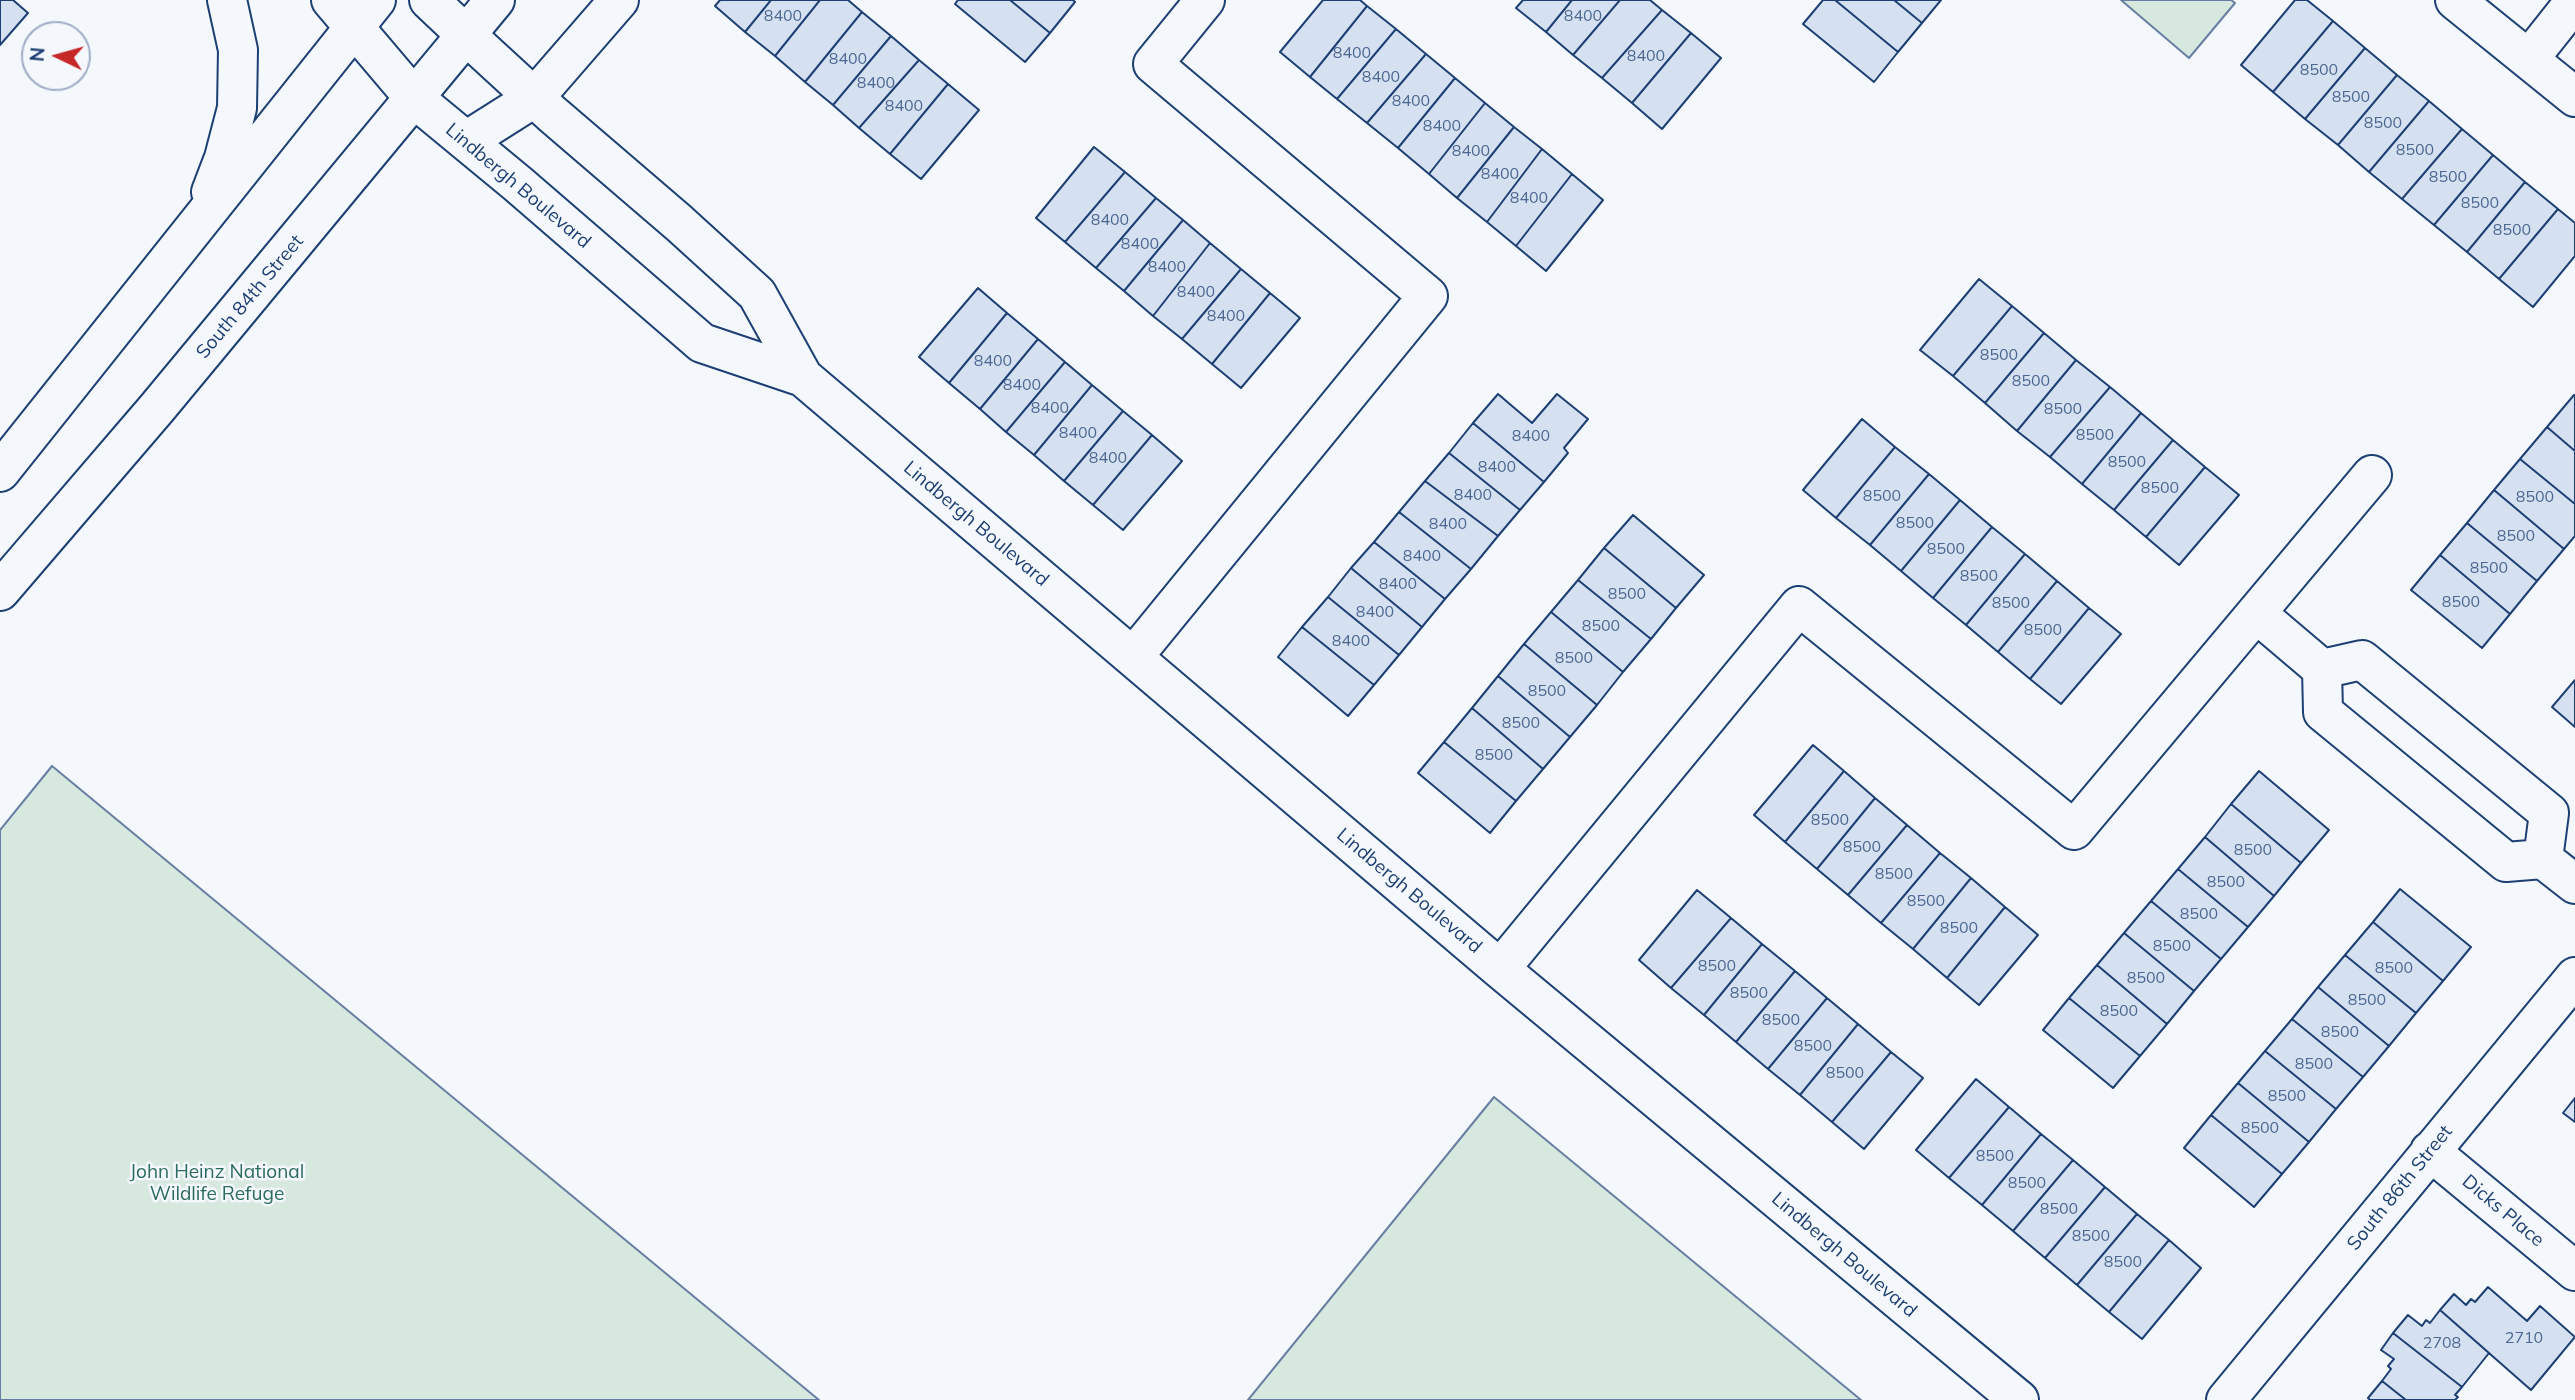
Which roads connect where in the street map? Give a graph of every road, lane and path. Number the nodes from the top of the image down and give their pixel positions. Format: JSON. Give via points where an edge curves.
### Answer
{"nodes":[{"id":1,"x":227,"y":0,"type":"edge"},
{"id":2,"x":429,"y":0,"type":"edge"},
{"id":3,"x":495,"y":0,"type":"edge"},
{"id":4,"x":619,"y":0,"type":"edge"},
{"id":5,"x":1205,"y":0,"type":"edge"},
{"id":6,"x":2455,"y":0,"type":"edge"},
{"id":7,"x":2575,"y":1,"type":"edge"},
{"id":8,"x":354,"y":9,"type":"edge"},
{"id":9,"x":466,"y":36,"type":"junction"},
{"id":10,"x":2529,"y":59,"type":"junction"},
{"id":11,"x":2575,"y":97,"type":"edge"},
{"id":12,"x":415,"y":99,"type":"junction"},
{"id":13,"x":534,"y":99,"type":"junction"},
{"id":14,"x":466,"y":141,"type":"junction"},
{"id":15,"x":199,"y":221,"type":"junction"},
{"id":16,"x":803,"y":377,"type":"junction"},
{"id":17,"x":0,"y":472,"type":"edge"},
{"id":18,"x":2372,"y":475,"type":"dead end"},
{"id":19,"x":0,"y":591,"type":"edge"},
{"id":20,"x":2256,"y":613,"type":"junction"},
{"id":21,"x":1133,"y":657,"type":"junction"},
{"id":22,"x":2322,"y":669,"type":"junction"},
{"id":23,"x":2543,"y":859,"type":"junction"},
{"id":24,"x":2575,"y":884,"type":"edge"},
{"id":25,"x":1500,"y":969,"type":"junction"},
{"id":26,"x":2575,"y":977,"type":"edge"},
{"id":27,"x":2430,"y":1151,"type":"junction"},
{"id":28,"x":2575,"y":1271,"type":"edge"},
{"id":29,"x":2019,"y":1400,"type":"edge"},
{"id":30,"x":2226,"y":1400,"type":"edge"}],
"edges":[{"from":1,"to":15,"type":"street","via":[[239,50],[237,108]]},
{"from":2,"to":9,"type":"street","name":"Lindbergh Boulevard"},
{"from":3,"to":9,"type":"street","name":"South 84th Street"},
{"from":4,"to":13,"type":"street"},
{"from":5,"to":21,"type":"street","via":[[1153,64],[1428,296]]},
{"from":6,"to":10,"type":"street"},
{"from":7,"to":10,"type":"street"},
{"from":8,"to":12,"type":"street","name":"Lindbergh Boulevard"},
{"from":8,"to":15,"type":"street"},
{"from":9,"to":12,"type":"street","name":"South 84th Street"},
{"from":9,"to":13,"type":"street","name":"Lindbergh Boulevard"},
{"from":10,"to":11,"type":"street"},
{"from":12,"to":14,"type":"street","name":"Lindbergh Boulevard"},
{"from":12,"to":19,"type":"street","name":"South 84th Street"},
{"from":13,"to":14,"type":"street"},
{"from":13,"to":16,"type":"street","name":"Lindbergh Boulevard","via":[[757,294]]},
{"from":14,"to":16,"type":"street","name":"Lindbergh Boulevard","via":[[702,343]]},
{"from":15,"to":17,"type":"street"},
{"from":16,"to":21,"type":"street","name":"Lindbergh Boulevard"},
{"from":18,"to":20,"type":"street"},
{"from":20,"to":22,"type":"street"},
{"from":20,"to":25,"type":"street","via":[[2074,830],[1799,606]]},
{"from":21,"to":25,"type":"street","name":"Lindbergh Boulevard"},
{"from":22,"to":23,"type":"street","via":[[2323,712],[2506,862]]},
{"from":22,"to":23,"type":"street","via":[[2362,660],[2549,813]]},
{"from":23,"to":24,"type":"street"},
{"from":25,"to":29,"type":"street","name":"Lindbergh Boulevard"},
{"from":26,"to":27,"type":"street","name":"South 86th Street"},
{"from":27,"to":28,"type":"street","name":"Dicks Place"},
{"from":27,"to":30,"type":"street","name":"South 86th Street"}]}
